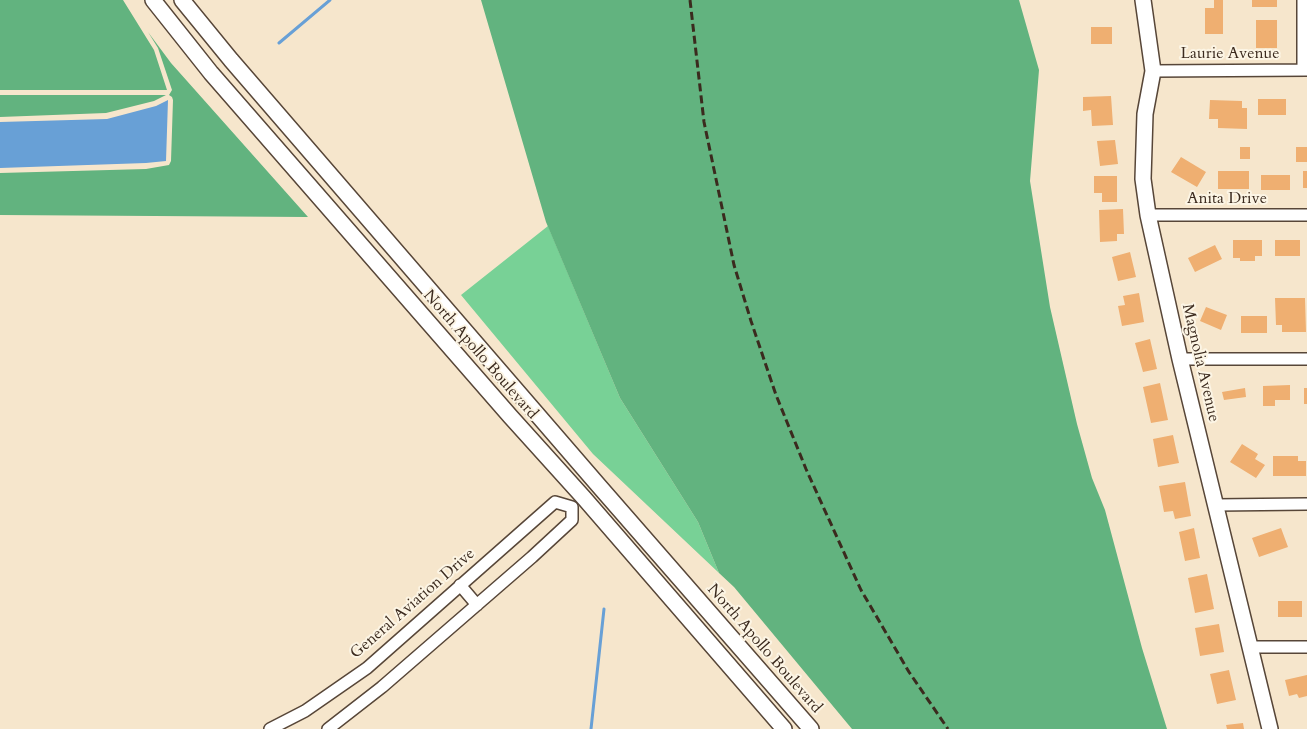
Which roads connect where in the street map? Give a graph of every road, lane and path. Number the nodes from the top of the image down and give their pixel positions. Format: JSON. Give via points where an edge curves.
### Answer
{"nodes":[{"id":1,"x":153,"y":0,"type":"edge"},
{"id":2,"x":182,"y":0,"type":"edge"},
{"id":3,"x":1143,"y":0,"type":"edge"},
{"id":4,"x":1303,"y":0,"type":"edge"},
{"id":5,"x":1305,"y":70,"type":"edge"},
{"id":6,"x":1153,"y":71,"type":"junction"},
{"id":7,"x":1148,"y":215,"type":"junction"},
{"id":8,"x":1307,"y":215,"type":"edge"},
{"id":9,"x":1180,"y":359,"type":"junction"},
{"id":10,"x":1307,"y":359,"type":"edge"},
{"id":11,"x":598,"y":486,"type":"junction"},
{"id":12,"x":578,"y":502,"type":"junction"},
{"id":13,"x":1216,"y":504,"type":"junction"},
{"id":14,"x":1307,"y":504,"type":"edge"},
{"id":15,"x":460,"y":585,"type":"junction"},
{"id":16,"x":477,"y":604,"type":"junction"},
{"id":17,"x":1250,"y":647,"type":"junction"},
{"id":18,"x":1307,"y":647,"type":"edge"},
{"id":19,"x":270,"y":729,"type":"edge"},
{"id":20,"x":328,"y":729,"type":"edge"},
{"id":21,"x":784,"y":729,"type":"edge"},
{"id":22,"x":811,"y":729,"type":"edge"},
{"id":23,"x":1270,"y":729,"type":"edge"}],
"edges":[{"from":1,"to":12,"type":"street","name":"North Apollo Boulevard","via":[[211,73],[510,416]]},
{"from":2,"to":11,"type":"street","name":"North Apollo Boulevard"},
{"from":3,"to":6,"type":"street","name":"Magnolia Avenue"},
{"from":4,"to":5,"type":"street"},
{"from":5,"to":6,"type":"street","name":"Laurie Avenue"},
{"from":6,"to":7,"type":"street","name":"Magnolia Avenue","via":[[1145,114],[1143,170]]},
{"from":7,"to":8,"type":"street","name":"Anita Drive"},
{"from":7,"to":9,"type":"street","name":"Magnolia Avenue"},
{"from":9,"to":10,"type":"street"},
{"from":9,"to":13,"type":"street","name":"Magnolia Avenue"},
{"from":11,"to":12,"type":"street"},
{"from":11,"to":22,"type":"street","name":"North Apollo Boulevard"},
{"from":12,"to":15,"type":"street","name":"General Aviation Drive","via":[[555,502]]},
{"from":12,"to":16,"type":"street","via":[[572,520]]},
{"from":12,"to":21,"type":"street","name":"North Apollo Boulevard"},
{"from":13,"to":14,"type":"street"},
{"from":13,"to":17,"type":"street","name":"Magnolia Avenue"},
{"from":15,"to":16,"type":"street"},
{"from":15,"to":19,"type":"street","name":"General Aviation Drive","via":[[367,668],[306,711]]},
{"from":16,"to":20,"type":"street","via":[[382,687]]},
{"from":17,"to":18,"type":"street"},
{"from":17,"to":23,"type":"street","name":"Magnolia Avenue"}]}
